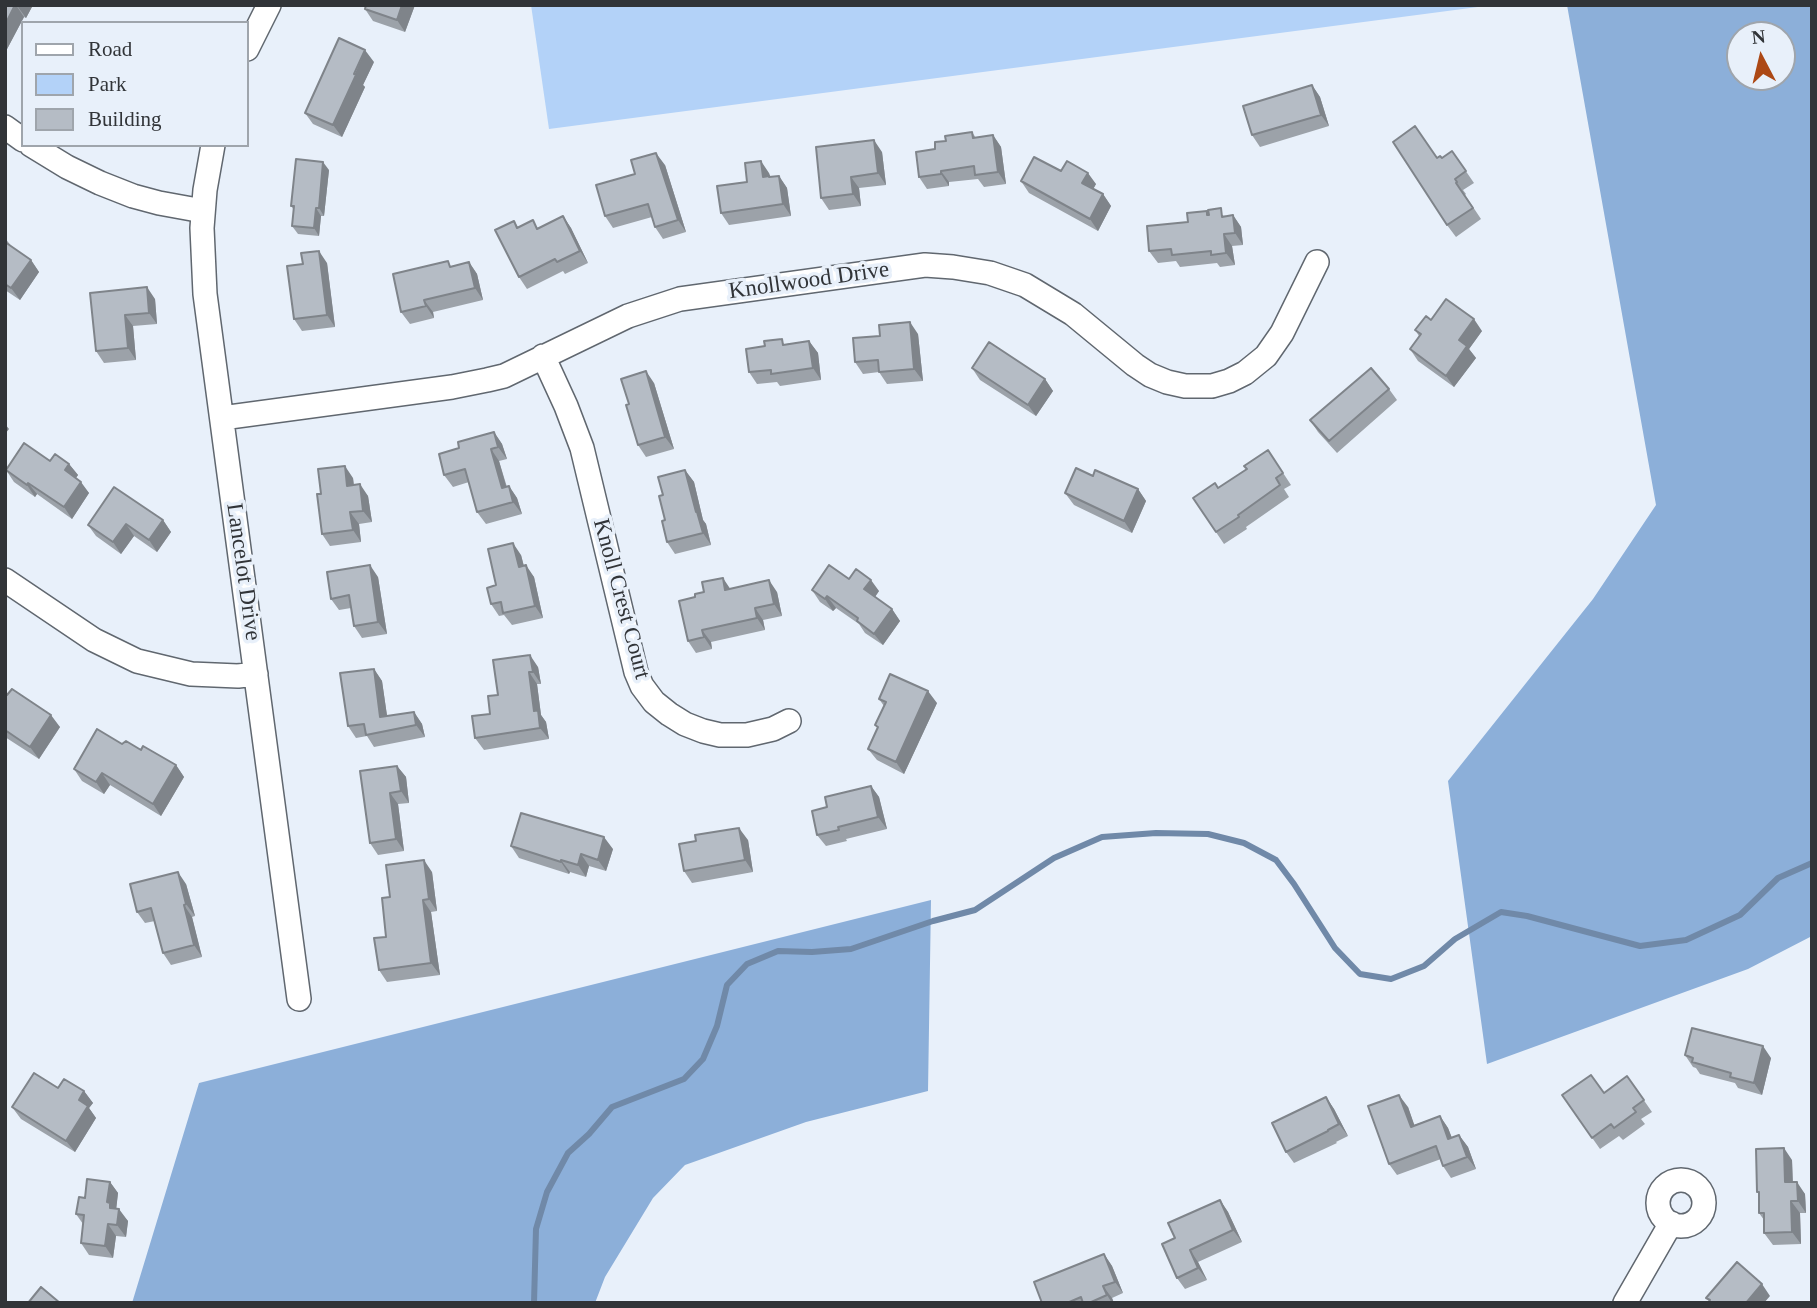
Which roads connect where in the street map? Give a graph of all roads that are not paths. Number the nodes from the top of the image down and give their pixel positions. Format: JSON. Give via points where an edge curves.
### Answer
{"nodes":[{"id":1,"x":269,"y":5,"type":"edge"},
{"id":2,"x":248,"y":47,"type":"edge"},
{"id":3,"x":5,"y":127,"type":"edge"},
{"id":4,"x":21,"y":139,"type":"edge"},
{"id":5,"x":34,"y":147,"type":"edge"},
{"id":6,"x":213,"y":147,"type":"edge"},
{"id":7,"x":203,"y":211,"type":"junction"},
{"id":8,"x":1317,"y":262,"type":"dead end"},
{"id":9,"x":543,"y":356,"type":"junction"},
{"id":10,"x":222,"y":418,"type":"junction"},
{"id":11,"x":5,"y":580,"type":"edge"},
{"id":12,"x":256,"y":674,"type":"junction"},
{"id":13,"x":789,"y":721,"type":"dead end"},
{"id":14,"x":299,"y":999,"type":"dead end"},
{"id":15,"x":1671,"y":1223,"type":"dead end"},
{"id":16,"x":1625,"y":1303,"type":"edge"}],
"edges":[{"from":1,"to":2,"type":"street"},
{"from":3,"to":4,"type":"street"},
{"from":5,"to":7,"type":"street","via":[[133,196]]},
{"from":6,"to":7,"type":"street","name":"Lancelot Drive"},
{"from":7,"to":10,"type":"street","name":"Lancelot Drive","via":[[203,275]]},
{"from":8,"to":9,"type":"street","name":"Knollwood Drive","via":[[1266,356],[1245,373],[1212,386],[1185,386],[1150,375],[1073,314],[1025,285],[990,273],[925,265],[680,299],[628,316]]},
{"from":9,"to":10,"type":"street","name":"Knollwood Drive","via":[[504,376],[452,387]]},
{"from":9,"to":13,"type":"street","name":"Knoll Crest Court","via":[[582,448],[642,686],[669,714],[703,731],[747,735]]},
{"from":10,"to":12,"type":"street","name":"Lancelot Drive"},
{"from":11,"to":12,"type":"street","via":[[94,640],[137,661],[191,674]]},
{"from":12,"to":14,"type":"street","name":"Lancelot Drive"},
{"from":15,"to":16,"type":"street"}]}
